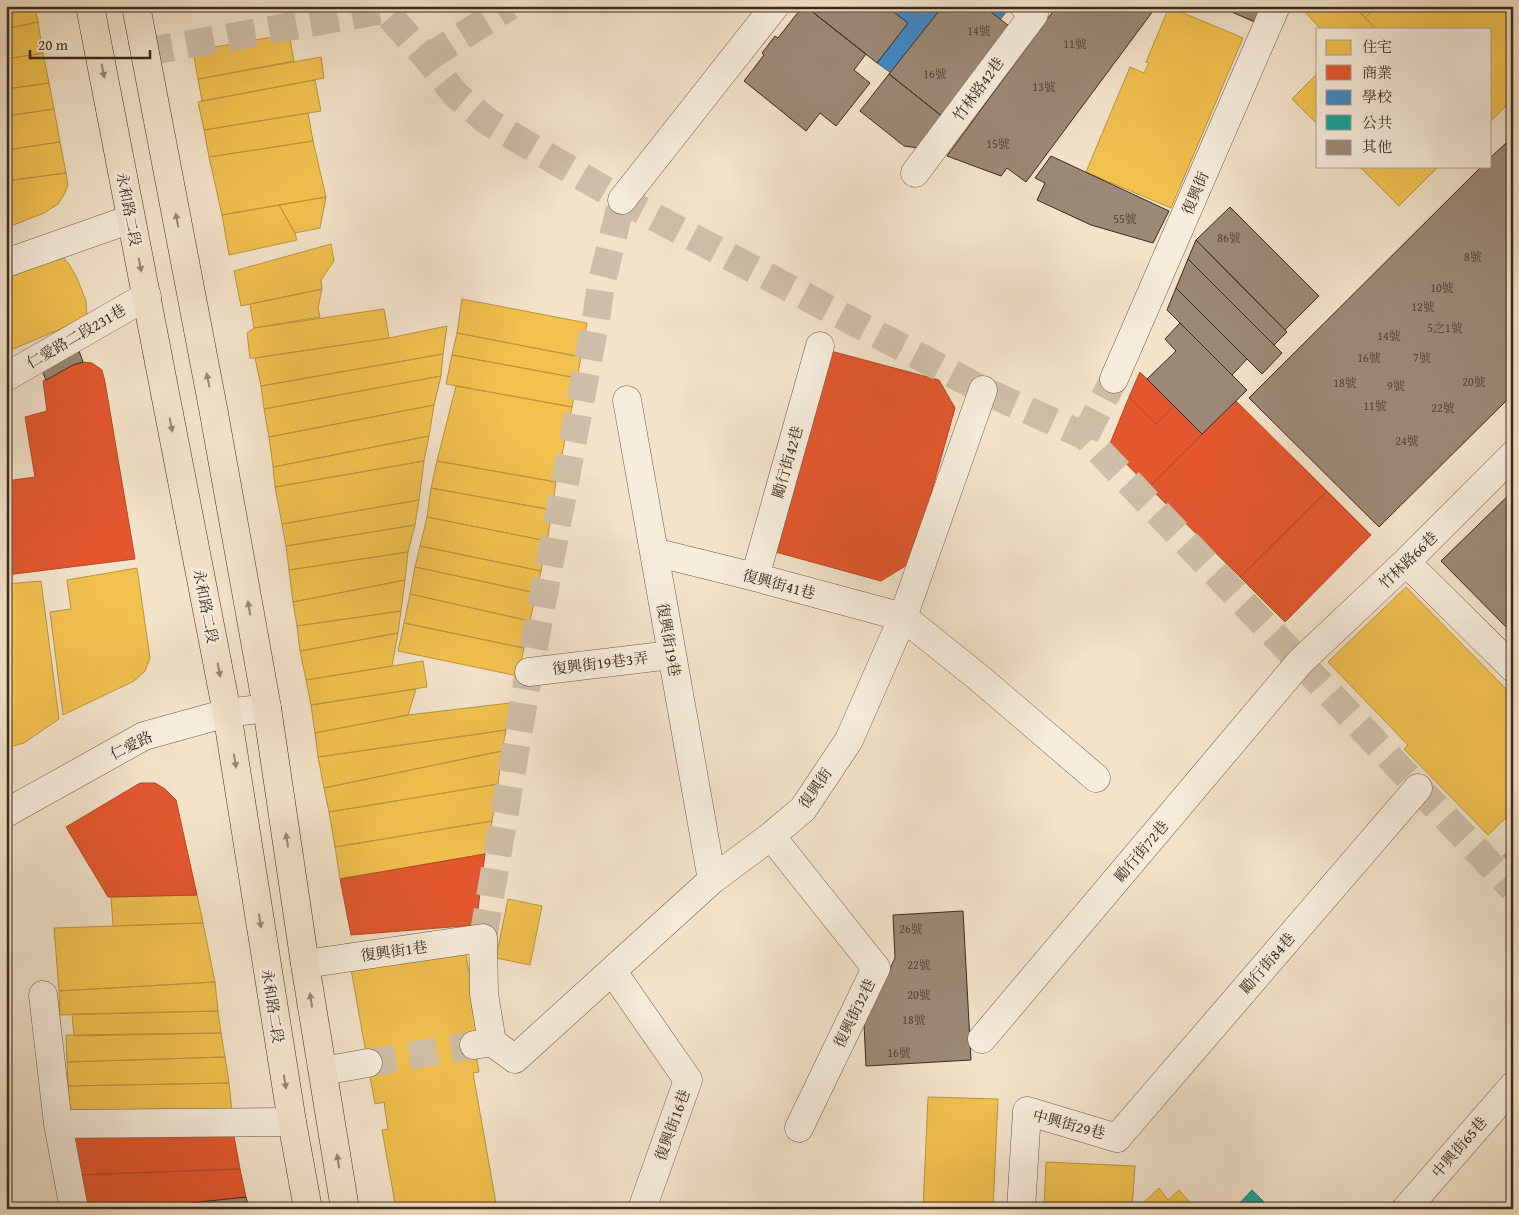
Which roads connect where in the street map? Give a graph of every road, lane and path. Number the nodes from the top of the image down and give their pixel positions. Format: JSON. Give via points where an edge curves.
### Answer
{"nodes":[{"id":1,"x":90,"y":6,"type":"edge"},
{"id":2,"x":136,"y":6,"type":"edge"},
{"id":3,"x":775,"y":6,"type":"edge"},
{"id":4,"x":1024,"y":6,"type":"edge"},
{"id":5,"x":1276,"y":6,"type":"edge"},
{"id":6,"x":915,"y":174,"type":"dead end"},
{"id":7,"x":622,"y":200,"type":"tunnel mouth"},
{"id":8,"x":132,"y":219,"type":"junction"},
{"id":9,"x":6,"y":263,"type":"edge"},
{"id":10,"x":146,"y":296,"type":"junction"},
{"id":11,"x":820,"y":346,"type":"dead end"},
{"id":12,"x":6,"y":377,"type":"edge"},
{"id":13,"x":1114,"y":379,"type":"tunnel mouth"},
{"id":14,"x":983,"y":390,"type":"dead end"},
{"id":15,"x":627,"y":400,"type":"dead end"},
{"id":16,"x":1513,"y":455,"type":"edge"},
{"id":17,"x":654,"y":552,"type":"junction"},
{"id":18,"x":1406,"y":562,"type":"junction"},
{"id":19,"x":755,"y":577,"type":"junction"},
{"id":20,"x":903,"y":617,"type":"junction"},
{"id":21,"x":671,"y":655,"type":"junction"},
{"id":22,"x":1300,"y":662,"type":"joint"},
{"id":23,"x":1513,"y":668,"type":"edge"},
{"id":24,"x":529,"y":672,"type":"dead end"},
{"id":25,"x":267,"y":708,"type":"junction"},
{"id":26,"x":227,"y":713,"type":"junction"},
{"id":27,"x":1096,"y":778,"type":"dead end"},
{"id":28,"x":1418,"y":788,"type":"dead end"},
{"id":29,"x":6,"y":813,"type":"edge"},
{"id":30,"x":771,"y":836,"type":"junction"},
{"id":31,"x":712,"y":880,"type":"junction"},
{"id":32,"x":483,"y":938,"type":"joint"},
{"id":33,"x":306,"y":964,"type":"junction"},
{"id":34,"x":613,"y":972,"type":"junction"},
{"id":35,"x":43,"y":995,"type":"dead end"},
{"id":36,"x":982,"y":1039,"type":"dead end"},
{"id":37,"x":368,"y":1064,"type":"tunnel mouth"},
{"id":38,"x":323,"y":1071,"type":"junction"},
{"id":39,"x":1513,"y":1086,"type":"edge"},
{"id":40,"x":292,"y":1122,"type":"junction"},
{"id":41,"x":58,"y":1124,"type":"junction"},
{"id":42,"x":799,"y":1128,"type":"dead end"},
{"id":43,"x":1117,"y":1138,"type":"joint"},
{"id":44,"x":74,"y":1209,"type":"edge"},
{"id":45,"x":308,"y":1209,"type":"edge"},
{"id":46,"x":345,"y":1209,"type":"edge"},
{"id":47,"x":642,"y":1209,"type":"edge"},
{"id":48,"x":1021,"y":1209,"type":"edge"},
{"id":49,"x":1406,"y":1209,"type":"edge"}],
"edges":[{"from":1,"to":8,"type":"main road","name":"永和路二段","one_way":true},
{"from":25,"to":2,"type":"main road","one_way":true},
{"from":3,"to":7,"type":"street"},
{"from":4,"to":6,"type":"street","name":"竹林路42巷","via":[[1034,14]]},
{"from":5,"to":13,"type":"street","name":"復興街"},
{"from":8,"to":9,"type":"street"},
{"from":8,"to":10,"type":"main road","name":"永和路二段","one_way":true},
{"from":10,"to":12,"type":"street","name":"仁愛路二段231巷"},
{"from":10,"to":26,"type":"main road","name":"永和路二段","one_way":true},
{"from":11,"to":19,"type":"street","name":"勵行街42巷"},
{"from":14,"to":20,"type":"street","name":"復興街"},
{"from":15,"to":17,"type":"street","name":"復興街19巷"},
{"from":16,"to":18,"type":"street","name":"竹林路66巷"},
{"from":17,"to":19,"type":"street","name":"復興街41巷"},
{"from":17,"to":21,"type":"street","name":"復興街19巷"},
{"from":18,"to":22,"type":"street","name":"竹林路66巷"},
{"from":18,"to":23,"type":"street"},
{"from":19,"to":20,"type":"street","name":"復興街41巷"},
{"from":20,"to":27,"type":"street"},
{"from":20,"to":30,"type":"street","name":"復興街","via":[[849,740],[803,809]]},
{"from":21,"to":24,"type":"street","name":"復興街19巷3弄"},
{"from":21,"to":31,"type":"street","name":"復興街19巷"},
{"from":22,"to":36,"type":"street","name":"勵行街72巷"},
{"from":25,"to":26,"type":"street","name":"仁愛路"},
{"from":33,"to":25,"type":"main road","one_way":true},
{"from":26,"to":29,"type":"street","name":"仁愛路","via":[[144,736]]},
{"from":26,"to":40,"type":"main road","name":"永和路二段","one_way":true},
{"from":28,"to":43,"type":"street","name":"勵行街84巷"},
{"from":30,"to":31,"type":"street","name":"復興街"},
{"from":30,"to":42,"type":"street","name":"復興街32巷","via":[[876,968]]},
{"from":31,"to":34,"type":"street","name":"復興街"},
{"from":32,"to":33,"type":"street","name":"復興街1巷"},
{"from":32,"to":34,"type":"street","name":"復興街","via":[[483,1044],[516,1059]]},
{"from":38,"to":33,"type":"main road","one_way":true},
{"from":34,"to":47,"type":"street","name":"復興街16巷","via":[[688,1080]]},
{"from":35,"to":41,"type":"street"},
{"from":37,"to":38,"type":"street"},
{"from":46,"to":38,"type":"main road","one_way":true},
{"from":39,"to":49,"type":"street","name":"中興街65巷"},
{"from":40,"to":41,"type":"street"},
{"from":40,"to":45,"type":"main road","name":"永和路二段"},
{"from":41,"to":44,"type":"street"},
{"from":43,"to":48,"type":"street","name":"中興街29巷","via":[[1027,1111]]}]}
